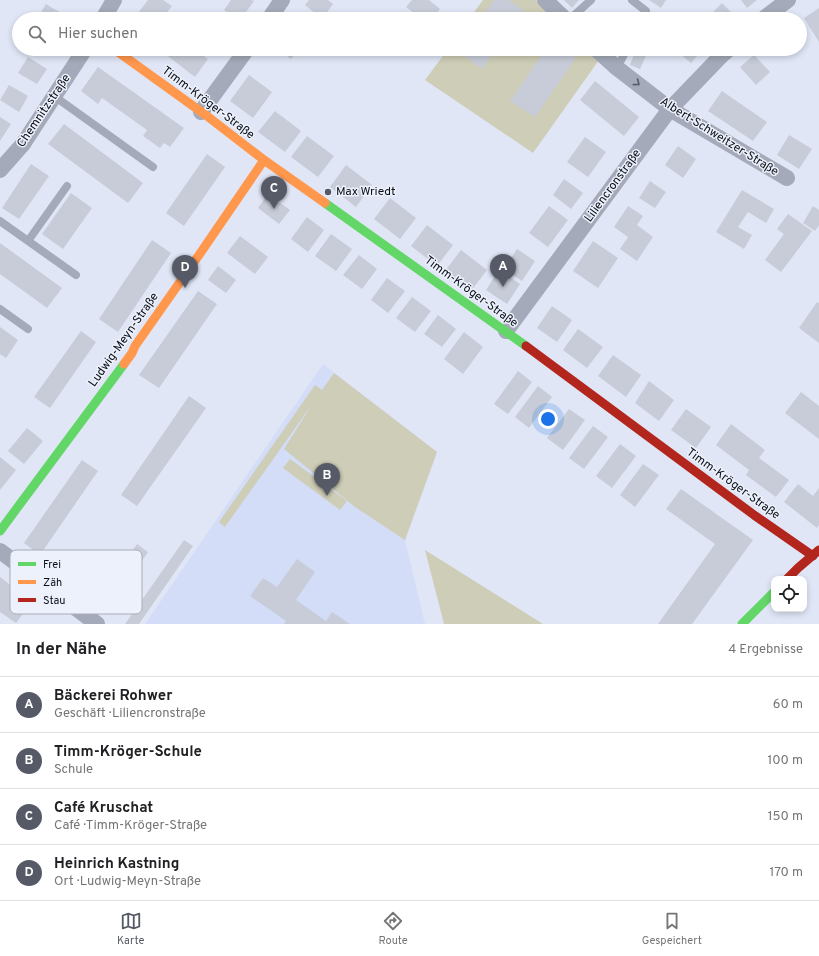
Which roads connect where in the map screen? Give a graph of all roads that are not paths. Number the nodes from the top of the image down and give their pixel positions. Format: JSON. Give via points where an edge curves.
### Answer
{"nodes":[{"id":1,"x":114,"y":0,"type":"edge"},
{"id":2,"x":282,"y":0,"type":"edge"},
{"id":3,"x":545,"y":0,"type":"edge"},
{"id":4,"x":591,"y":0,"type":"edge"},
{"id":5,"x":632,"y":0,"type":"edge"},
{"id":6,"x":788,"y":0,"type":"edge"},
{"id":7,"x":107,"y":12,"type":"edge"},
{"id":8,"x":274,"y":12,"type":"edge"},
{"id":9,"x":558,"y":12,"type":"edge"},
{"id":10,"x":578,"y":12,"type":"edge"},
{"id":11,"x":646,"y":12,"type":"edge"},
{"id":12,"x":772,"y":12,"type":"edge"},
{"id":13,"x":80,"y":56,"type":"edge"},
{"id":14,"x":124,"y":56,"type":"edge"},
{"id":15,"x":242,"y":56,"type":"edge"},
{"id":16,"x":604,"y":56,"type":"edge"},
{"id":17,"x":623,"y":56,"type":"edge"},
{"id":18,"x":721,"y":56,"type":"edge"},
{"id":19,"x":617,"y":68,"type":"junction"},
{"id":20,"x":54,"y":96,"type":"junction"},
{"id":21,"x":670,"y":109,"type":"junction"},
{"id":22,"x":202,"y":112,"type":"junction"},
{"id":23,"x":264,"y":160,"type":"junction"},
{"id":24,"x":153,"y":167,"type":"dead end"},
{"id":25,"x":0,"y":170,"type":"edge"},
{"id":26,"x":787,"y":178,"type":"dead end"},
{"id":27,"x":67,"y":186,"type":"dead end"},
{"id":28,"x":0,"y":221,"type":"edge"},
{"id":29,"x":28,"y":241,"type":"junction"},
{"id":30,"x":76,"y":275,"type":"dead end"},
{"id":31,"x":0,"y":309,"type":"edge"},
{"id":32,"x":28,"y":329,"type":"dead end"},
{"id":33,"x":506,"y":331,"type":"junction"},
{"id":34,"x":0,"y":531,"type":"edge"},
{"id":35,"x":0,"y":551,"type":"edge"},
{"id":36,"x":816,"y":553,"type":"edge"},
{"id":37,"x":10,"y":559,"type":"edge"},
{"id":38,"x":790,"y":576,"type":"edge"},
{"id":39,"x":771,"y":595,"type":"edge"},
{"id":40,"x":84,"y":614,"type":"edge"},
{"id":41,"x":97,"y":624,"type":"edge"},
{"id":42,"x":742,"y":624,"type":"edge"}],
"edges":[{"from":1,"to":7,"type":"street"},
{"from":2,"to":8,"type":"street"},
{"from":3,"to":9,"type":"street"},
{"from":4,"to":10,"type":"lane"},
{"from":5,"to":11,"type":"lane"},
{"from":6,"to":12,"type":"street"},
{"from":13,"to":20,"type":"street","name":"Chemnitzstraße"},
{"from":14,"to":22,"type":"street","name":"Timm-Kröger-Straße"},
{"from":15,"to":22,"type":"street"},
{"from":16,"to":19,"type":"street","name":"Albert-Schweitzer-Straße"},
{"from":17,"to":19,"type":"lane"},
{"from":18,"to":21,"type":"street","name":"Liliencronstraße"},
{"from":19,"to":21,"type":"street","name":"Albert-Schweitzer-Straße","one_way":true},
{"from":20,"to":24,"type":"lane"},
{"from":20,"to":25,"type":"street","name":"Chemnitzstraße","via":[[23,144]]},
{"from":21,"to":26,"type":"street","name":"Albert-Schweitzer-Straße"},
{"from":21,"to":33,"type":"street","name":"Liliencronstraße"},
{"from":22,"to":23,"type":"street","name":"Timm-Kröger-Straße"},
{"from":23,"to":33,"type":"street","name":"Timm-Kröger-Straße"},
{"from":23,"to":34,"type":"street","name":"Ludwig-Meyn-Straße","via":[[132,353]]},
{"from":27,"to":29,"type":"lane"},
{"from":28,"to":29,"type":"lane"},
{"from":29,"to":30,"type":"lane"},
{"from":31,"to":32,"type":"lane"},
{"from":33,"to":36,"type":"street","name":"Timm-Kröger-Straße","via":[[778,532],[795,544]]},
{"from":35,"to":37,"type":"street"},
{"from":36,"to":38,"type":"street"},
{"from":39,"to":42,"type":"street"},
{"from":40,"to":41,"type":"street"}]}
